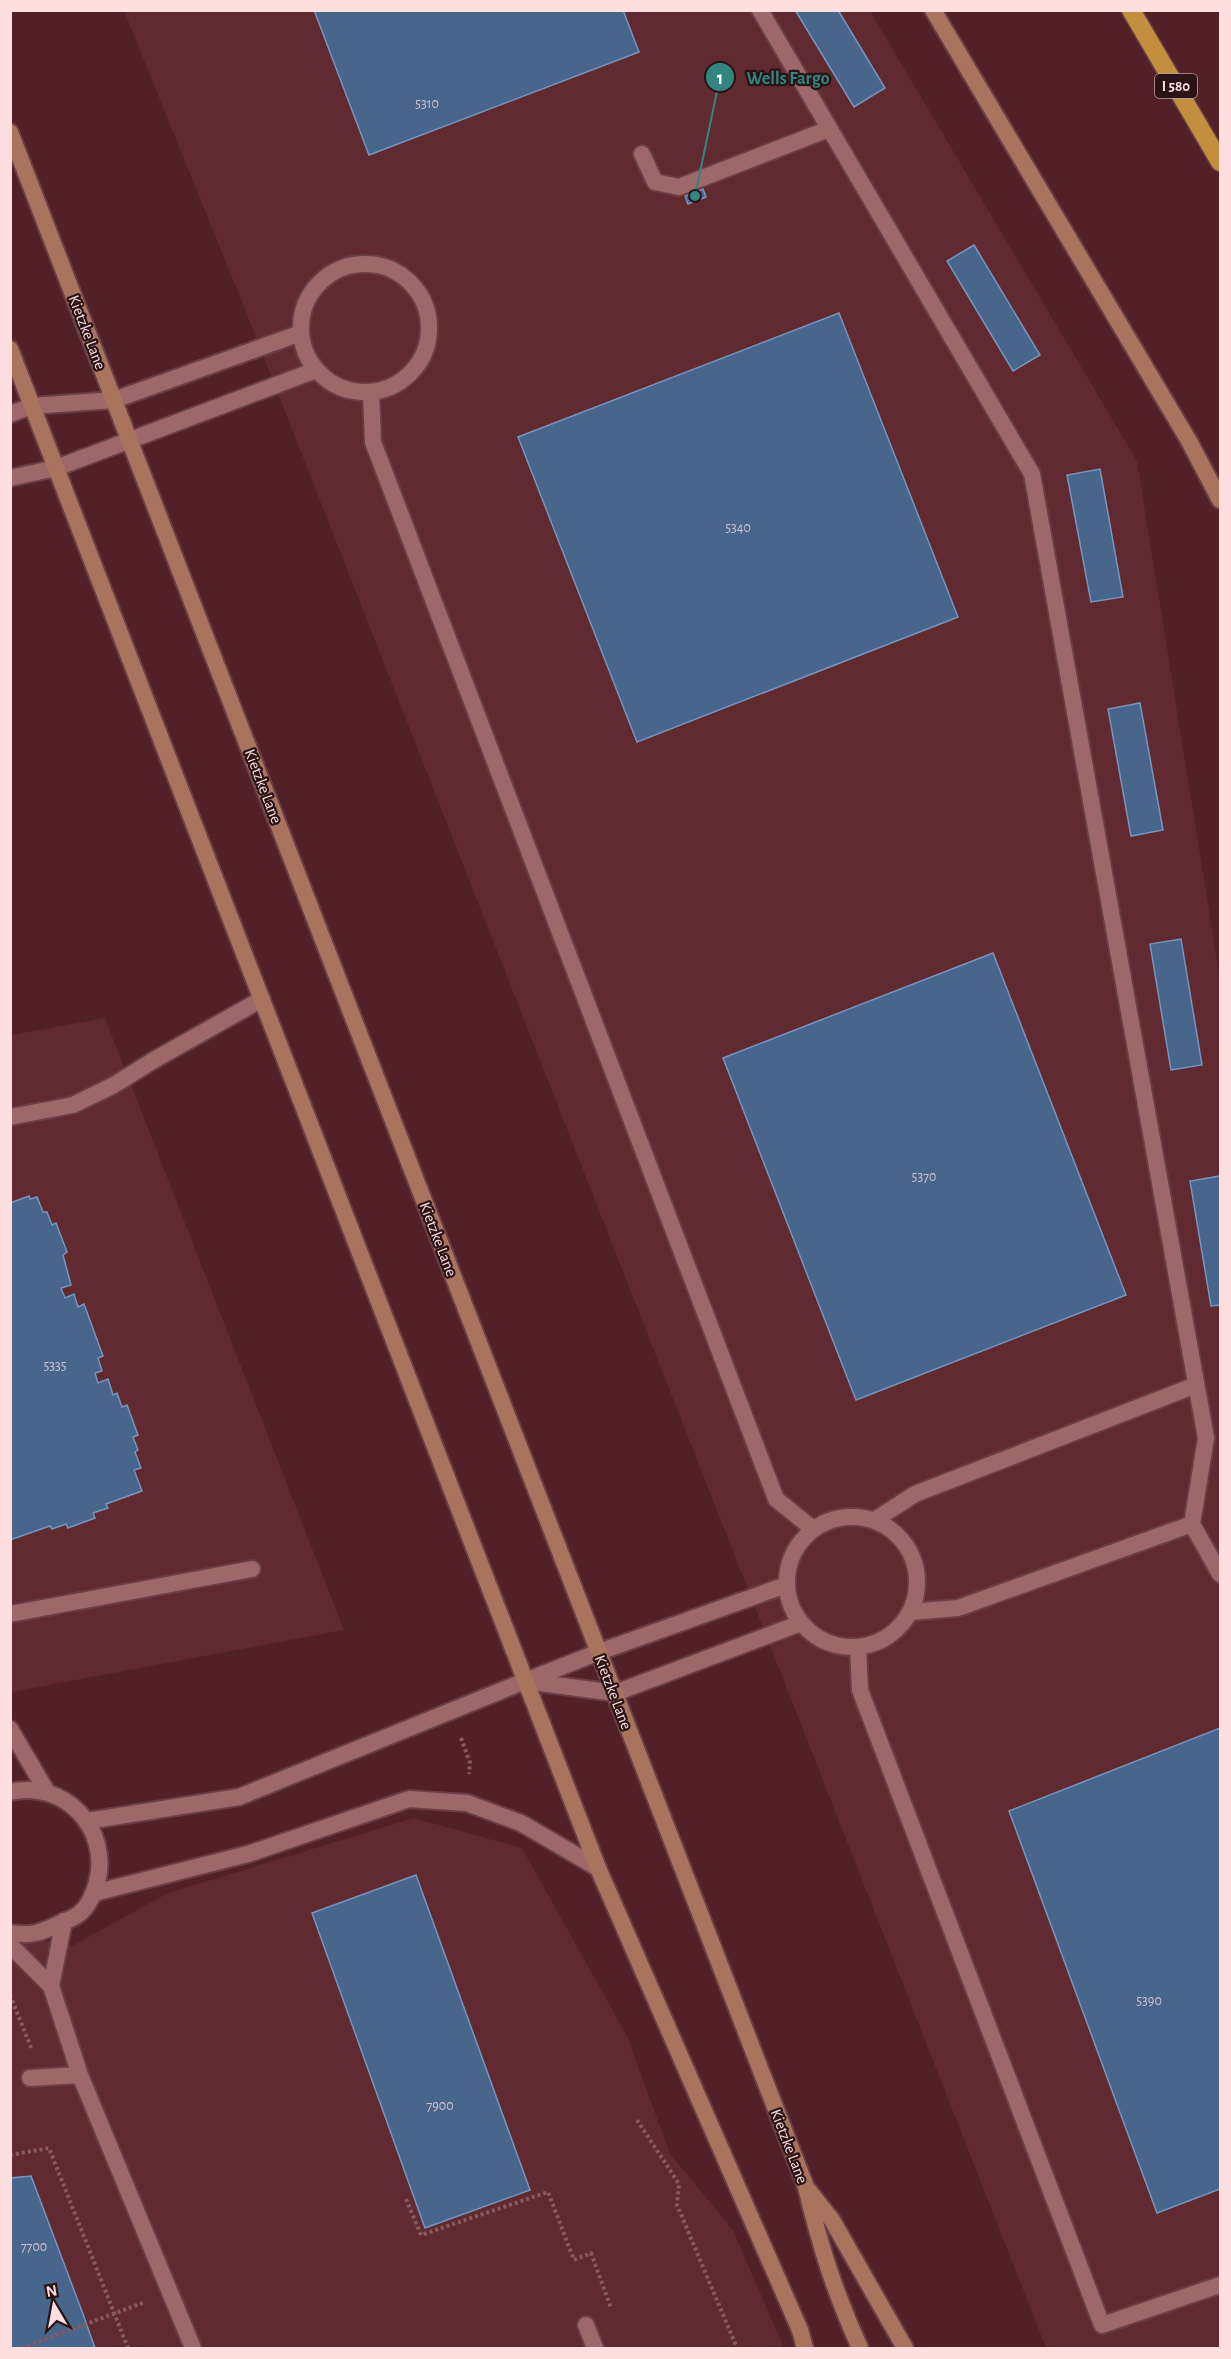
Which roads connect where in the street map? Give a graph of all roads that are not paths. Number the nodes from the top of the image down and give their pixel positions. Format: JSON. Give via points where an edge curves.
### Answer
{"nodes":[{"id":1,"x":760,"y":10,"type":"edge"},
{"id":2,"x":933,"y":10,"type":"edge"},
{"id":3,"x":1131,"y":10,"type":"edge"},
{"id":4,"x":829,"y":129,"type":"junction"},
{"id":5,"x":10,"y":132,"type":"edge"},
{"id":6,"x":642,"y":154,"type":"dead end"},
{"id":7,"x":1221,"y":162,"type":"edge"},
{"id":8,"x":301,"y":333,"type":"junction"},
{"id":9,"x":10,"y":349,"type":"edge"},
{"id":10,"x":316,"y":370,"type":"junction"},
{"id":11,"x":371,"y":393,"type":"junction"},
{"id":12,"x":114,"y":400,"type":"junction"},
{"id":13,"x":32,"y":406,"type":"junction"},
{"id":14,"x":10,"y":414,"type":"edge"},
{"id":15,"x":130,"y":440,"type":"junction"},
{"id":16,"x":56,"y":468,"type":"junction"},
{"id":17,"x":10,"y":478,"type":"edge"},
{"id":18,"x":1221,"y":501,"type":"edge"},
{"id":19,"x":262,"y":999,"type":"junction"},
{"id":20,"x":10,"y":1117,"type":"edge"},
{"id":21,"x":1196,"y":1385,"type":"junction"},
{"id":22,"x":875,"y":1520,"type":"junction"},
{"id":23,"x":1192,"y":1524,"type":"junction"},
{"id":24,"x":813,"y":1529,"type":"junction"},
{"id":25,"x":252,"y":1569,"type":"dead end"},
{"id":26,"x":1221,"y":1574,"type":"edge"},
{"id":27,"x":786,"y":1585,"type":"junction"},
{"id":28,"x":911,"y":1612,"type":"junction"},
{"id":29,"x":10,"y":1614,"type":"edge"},
{"id":30,"x":801,"y":1623,"type":"junction"},
{"id":31,"x":858,"y":1647,"type":"junction"},
{"id":32,"x":599,"y":1652,"type":"junction"},
{"id":33,"x":525,"y":1682,"type":"junction"},
{"id":34,"x":615,"y":1693,"type":"junction"},
{"id":35,"x":10,"y":1729,"type":"edge"},
{"id":36,"x":10,"y":1792,"type":"edge"},
{"id":37,"x":47,"y":1792,"type":"junction"},
{"id":38,"x":87,"y":1821,"type":"junction"},
{"id":39,"x":598,"y":1868,"type":"junction"},
{"id":40,"x":94,"y":1893,"type":"junction"},
{"id":41,"x":64,"y":1921,"type":"junction"},
{"id":42,"x":10,"y":1933,"type":"edge"},
{"id":43,"x":10,"y":1946,"type":"edge"},
{"id":44,"x":51,"y":1986,"type":"junction"},
{"id":45,"x":80,"y":2075,"type":"junction"},
{"id":46,"x":30,"y":2078,"type":"dead end"},
{"id":47,"x":806,"y":2187,"type":"junction"},
{"id":48,"x":1221,"y":2285,"type":"edge"},
{"id":49,"x":586,"y":2325,"type":"dead end"},
{"id":50,"x":903,"y":2348,"type":"edge"},
{"id":51,"x":194,"y":2349,"type":"edge"},
{"id":52,"x":596,"y":2349,"type":"edge"},
{"id":53,"x":805,"y":2349,"type":"edge"},
{"id":54,"x":860,"y":2349,"type":"edge"}],
"edges":[{"from":1,"to":4,"type":"street"},
{"from":2,"to":18,"type":"main road","via":[[1190,441]]},
{"from":3,"to":7,"type":"highway","number":"I 580"},
{"from":4,"to":6,"type":"street","via":[[679,187],[655,182]]},
{"from":4,"to":21,"type":"street","via":[[1032,474]]},
{"from":5,"to":12,"type":"main road","name":"Kietzke Lane"},
{"from":8,"to":10,"type":"street"},
{"from":8,"to":11,"type":"street","via":[[303,313],[311,294],[324,279],[342,269],[364,264],[386,267],[405,278],[420,294],[429,315],[430,336],[423,358],[410,375],[391,388]]},
{"from":8,"to":12,"type":"street"},
{"from":9,"to":13,"type":"main road"},
{"from":10,"to":11,"type":"street","via":[[332,384]]},
{"from":10,"to":15,"type":"street"},
{"from":11,"to":24,"type":"street","via":[[373,442],[776,1499]]},
{"from":12,"to":13,"type":"street"},
{"from":12,"to":15,"type":"main road","name":"Kietzke Lane"},
{"from":13,"to":14,"type":"street"},
{"from":13,"to":16,"type":"main road"},
{"from":15,"to":16,"type":"street"},
{"from":15,"to":32,"type":"main road","name":"Kietzke Lane"},
{"from":16,"to":17,"type":"street"},
{"from":16,"to":19,"type":"main road"},
{"from":19,"to":20,"type":"street","via":[[73,1105]]},
{"from":19,"to":33,"type":"main road"},
{"from":21,"to":22,"type":"street","via":[[915,1494]]},
{"from":21,"to":23,"type":"street","via":[[1206,1438]]},
{"from":22,"to":24,"type":"street","via":[[854,1516]]},
{"from":22,"to":28,"type":"street","via":[[894,1531],[909,1548],[917,1569],[918,1591]]},
{"from":23,"to":26,"type":"street"},
{"from":23,"to":28,"type":"street","via":[[958,1608]]},
{"from":24,"to":27,"type":"street","via":[[798,1545],[789,1564]]},
{"from":25,"to":29,"type":"street"},
{"from":27,"to":30,"type":"street"},
{"from":27,"to":32,"type":"street"},
{"from":28,"to":31,"type":"street","via":[[897,1630],[879,1642]]},
{"from":30,"to":31,"type":"street","via":[[817,1637],[837,1646]]},
{"from":30,"to":34,"type":"street"},
{"from":31,"to":48,"type":"street","via":[[860,1690],[1102,2325]]},
{"from":32,"to":33,"type":"street"},
{"from":32,"to":34,"type":"main road","name":"Kietzke Lane"},
{"from":33,"to":34,"type":"street"},
{"from":33,"to":38,"type":"street","via":[[239,1797]]},
{"from":33,"to":39,"type":"main road"},
{"from":34,"to":47,"type":"main road","name":"Kietzke Lane"},
{"from":35,"to":37,"type":"street"},
{"from":36,"to":37,"type":"street"},
{"from":37,"to":38,"type":"street","via":[[70,1802]]},
{"from":38,"to":40,"type":"street","via":[[98,1843],[101,1869]]},
{"from":39,"to":40,"type":"street","via":[[521,1823],[467,1803],[409,1799],[248,1854]]},
{"from":39,"to":53,"type":"main road"},
{"from":40,"to":41,"type":"street","via":[[80,1914]]},
{"from":41,"to":42,"type":"street","via":[[34,1935]]},
{"from":41,"to":44,"type":"street"},
{"from":43,"to":44,"type":"street"},
{"from":44,"to":45,"type":"street"},
{"from":45,"to":46,"type":"street"},
{"from":45,"to":51,"type":"street"},
{"from":47,"to":50,"type":"main road","via":[[832,2220]]},
{"from":47,"to":54,"type":"main road","name":"Kietzke Lane","via":[[836,2296]]},
{"from":49,"to":52,"type":"street"}]}
